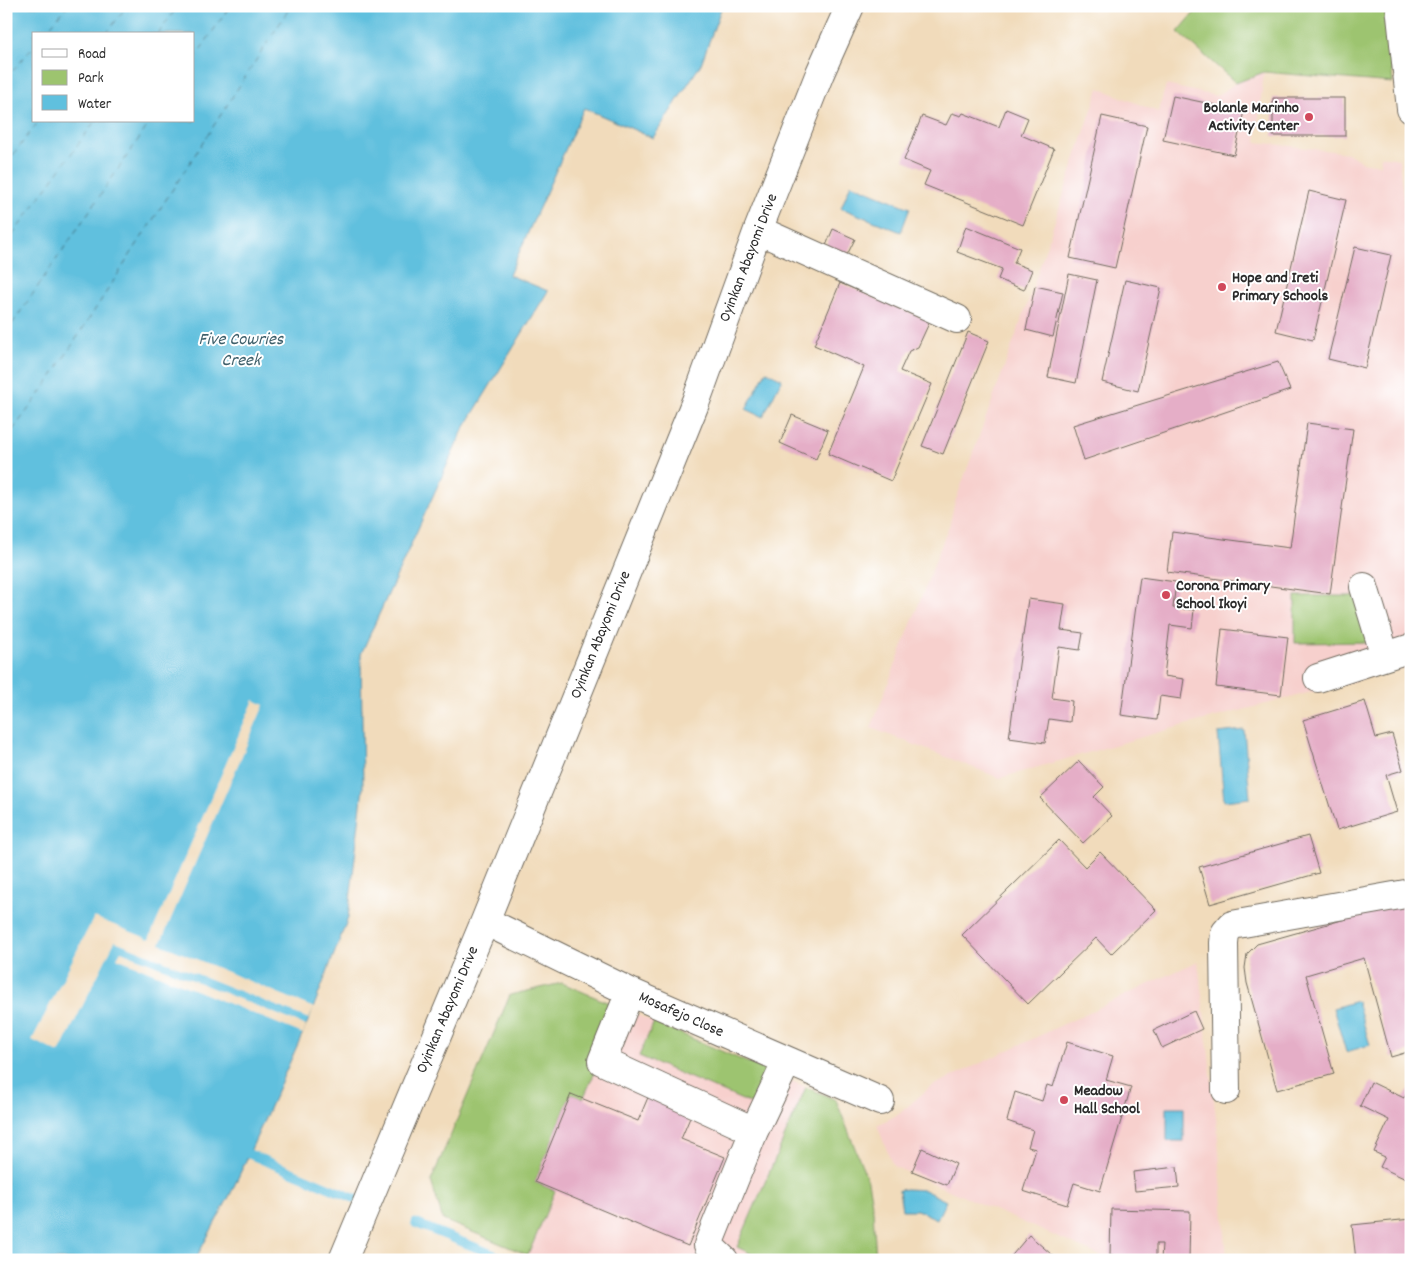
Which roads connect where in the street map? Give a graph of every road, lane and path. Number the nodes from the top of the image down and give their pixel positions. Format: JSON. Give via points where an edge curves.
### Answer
{"nodes":[{"id":1,"x":850,"y":6,"type":"edge"},
{"id":2,"x":1400,"y":6,"type":"edge"},
{"id":3,"x":1411,"y":108,"type":"edge"},
{"id":4,"x":758,"y":230,"type":"junction"},
{"id":5,"x":957,"y":319,"type":"dead end"},
{"id":6,"x":1364,"y":587,"type":"dead end"},
{"id":7,"x":1411,"y":648,"type":"edge"},
{"id":8,"x":1385,"y":656,"type":"junction"},
{"id":9,"x":1318,"y":678,"type":"dead end"},
{"id":10,"x":1411,"y":894,"type":"edge"},
{"id":11,"x":485,"y":922,"type":"junction"},
{"id":12,"x":630,"y":992,"type":"junction"},
{"id":13,"x":787,"y":1061,"type":"junction"},
{"id":14,"x":1226,"y":1090,"type":"dead end"},
{"id":15,"x":880,"y":1101,"type":"dead end"},
{"id":16,"x":754,"y":1131,"type":"junction"},
{"id":17,"x":343,"y":1260,"type":"edge"},
{"id":18,"x":724,"y":1260,"type":"edge"}],
"edges":[{"from":1,"to":4,"type":"street","name":"Oyinkan Abayomi Drive"},
{"from":2,"to":3,"type":"street"},
{"from":4,"to":5,"type":"street"},
{"from":4,"to":11,"type":"street","name":"Oyinkan Abayomi Drive","via":[[692,410]]},
{"from":6,"to":8,"type":"street"},
{"from":7,"to":8,"type":"street"},
{"from":8,"to":9,"type":"street"},
{"from":10,"to":14,"type":"street","via":[[1232,925],[1225,933],[1224,943]]},
{"from":11,"to":12,"type":"street","name":"Mosafejo Close"},
{"from":11,"to":17,"type":"street","name":"Oyinkan Abayomi Drive"},
{"from":12,"to":13,"type":"street","name":"Mosafejo Close"},
{"from":12,"to":16,"type":"street","via":[[602,1061]]},
{"from":13,"to":15,"type":"street","name":"Mosafejo Close"},
{"from":13,"to":16,"type":"street"},
{"from":16,"to":18,"type":"street","via":[[708,1244]]}]}
